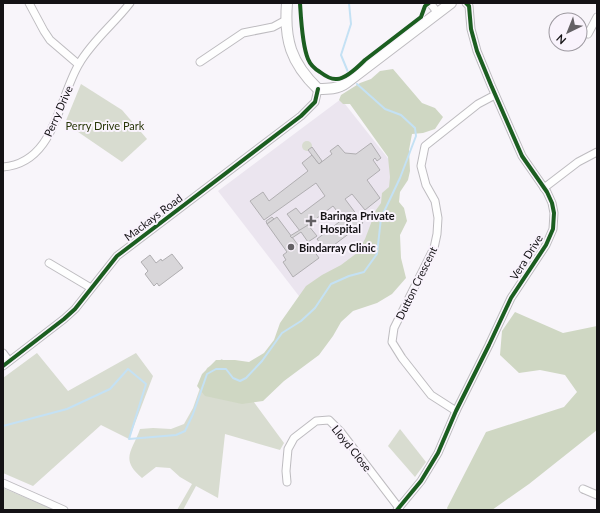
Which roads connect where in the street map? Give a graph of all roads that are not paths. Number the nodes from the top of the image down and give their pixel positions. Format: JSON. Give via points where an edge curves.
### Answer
{"nodes":[{"id":1,"x":29,"y":3,"type":"edge"},
{"id":2,"x":130,"y":3,"type":"edge"},
{"id":3,"x":287,"y":3,"type":"edge"},
{"id":4,"x":430,"y":3,"type":"edge"},
{"id":5,"x":451,"y":3,"type":"edge"},
{"id":6,"x":466,"y":3,"type":"edge"},
{"id":7,"x":438,"y":13,"type":"junction"},
{"id":8,"x":597,"y":17,"type":"edge"},
{"id":9,"x":286,"y":20,"type":"junction"},
{"id":10,"x":588,"y":34,"type":"dead end"},
{"id":11,"x":200,"y":62,"type":"dead end"},
{"id":12,"x":78,"y":64,"type":"junction"},
{"id":13,"x":318,"y":89,"type":"junction"},
{"id":14,"x":496,"y":95,"type":"junction"},
{"id":15,"x":597,"y":152,"type":"edge"},
{"id":16,"x":3,"y":167,"type":"edge"},
{"id":17,"x":544,"y":188,"type":"junction"},
{"id":18,"x":49,"y":263,"type":"dead end"},
{"id":19,"x":91,"y":288,"type":"junction"},
{"id":20,"x":3,"y":353,"type":"edge"},
{"id":21,"x":10,"y":361,"type":"junction"},
{"id":22,"x":3,"y":366,"type":"edge"},
{"id":23,"x":456,"y":411,"type":"junction"},
{"id":24,"x":287,"y":482,"type":"dead end"},
{"id":25,"x":3,"y":483,"type":"edge"},
{"id":26,"x":583,"y":489,"type":"dead end"},
{"id":27,"x":597,"y":495,"type":"edge"},
{"id":28,"x":398,"y":509,"type":"edge"},
{"id":29,"x":64,"y":510,"type":"edge"}],
"edges":[{"from":1,"to":12,"type":"street","via":[[50,40]]},
{"from":2,"to":12,"type":"street","name":"Perry Drive"},
{"from":3,"to":9,"type":"street"},
{"from":4,"to":7,"type":"street"},
{"from":5,"to":7,"type":"street"},
{"from":6,"to":14,"type":"street","name":"Vera Drive","via":[[469,6],[477,51]]},
{"from":7,"to":13,"type":"street","via":[[341,86]]},
{"from":8,"to":10,"type":"street"},
{"from":9,"to":11,"type":"street","via":[[273,27],[243,33]]},
{"from":9,"to":13,"type":"street","via":[[290,48],[305,76]]},
{"from":12,"to":16,"type":"street","name":"Perry Drive","via":[[52,129],[41,146],[26,160]]},
{"from":13,"to":19,"type":"street","name":"Mackays Road","via":[[315,102],[301,116],[125,249],[110,262]]},
{"from":14,"to":17,"type":"street","name":"Vera Drive","via":[[522,156]]},
{"from":14,"to":23,"type":"street","name":"Dutton Crescent","via":[[473,108],[425,146],[421,166],[426,185],[435,201],[437,234],[434,248],[394,328],[392,342],[432,395]]},
{"from":15,"to":17,"type":"street","via":[[578,162]]},
{"from":17,"to":23,"type":"street","name":"Vera Drive","via":[[552,203],[553,229],[546,245],[511,298]]},
{"from":18,"to":19,"type":"street"},
{"from":19,"to":21,"type":"street","name":"Mackays Road","via":[[64,319]]},
{"from":20,"to":21,"type":"street"},
{"from":21,"to":22,"type":"street","name":"Mackays Road"},
{"from":23,"to":28,"type":"street","name":"Vera Drive","via":[[438,453],[421,481]]},
{"from":24,"to":28,"type":"street","name":"Lloyd Close","via":[[288,449],[294,438],[316,421],[329,420]]},
{"from":25,"to":29,"type":"street"},
{"from":26,"to":27,"type":"street"}]}
